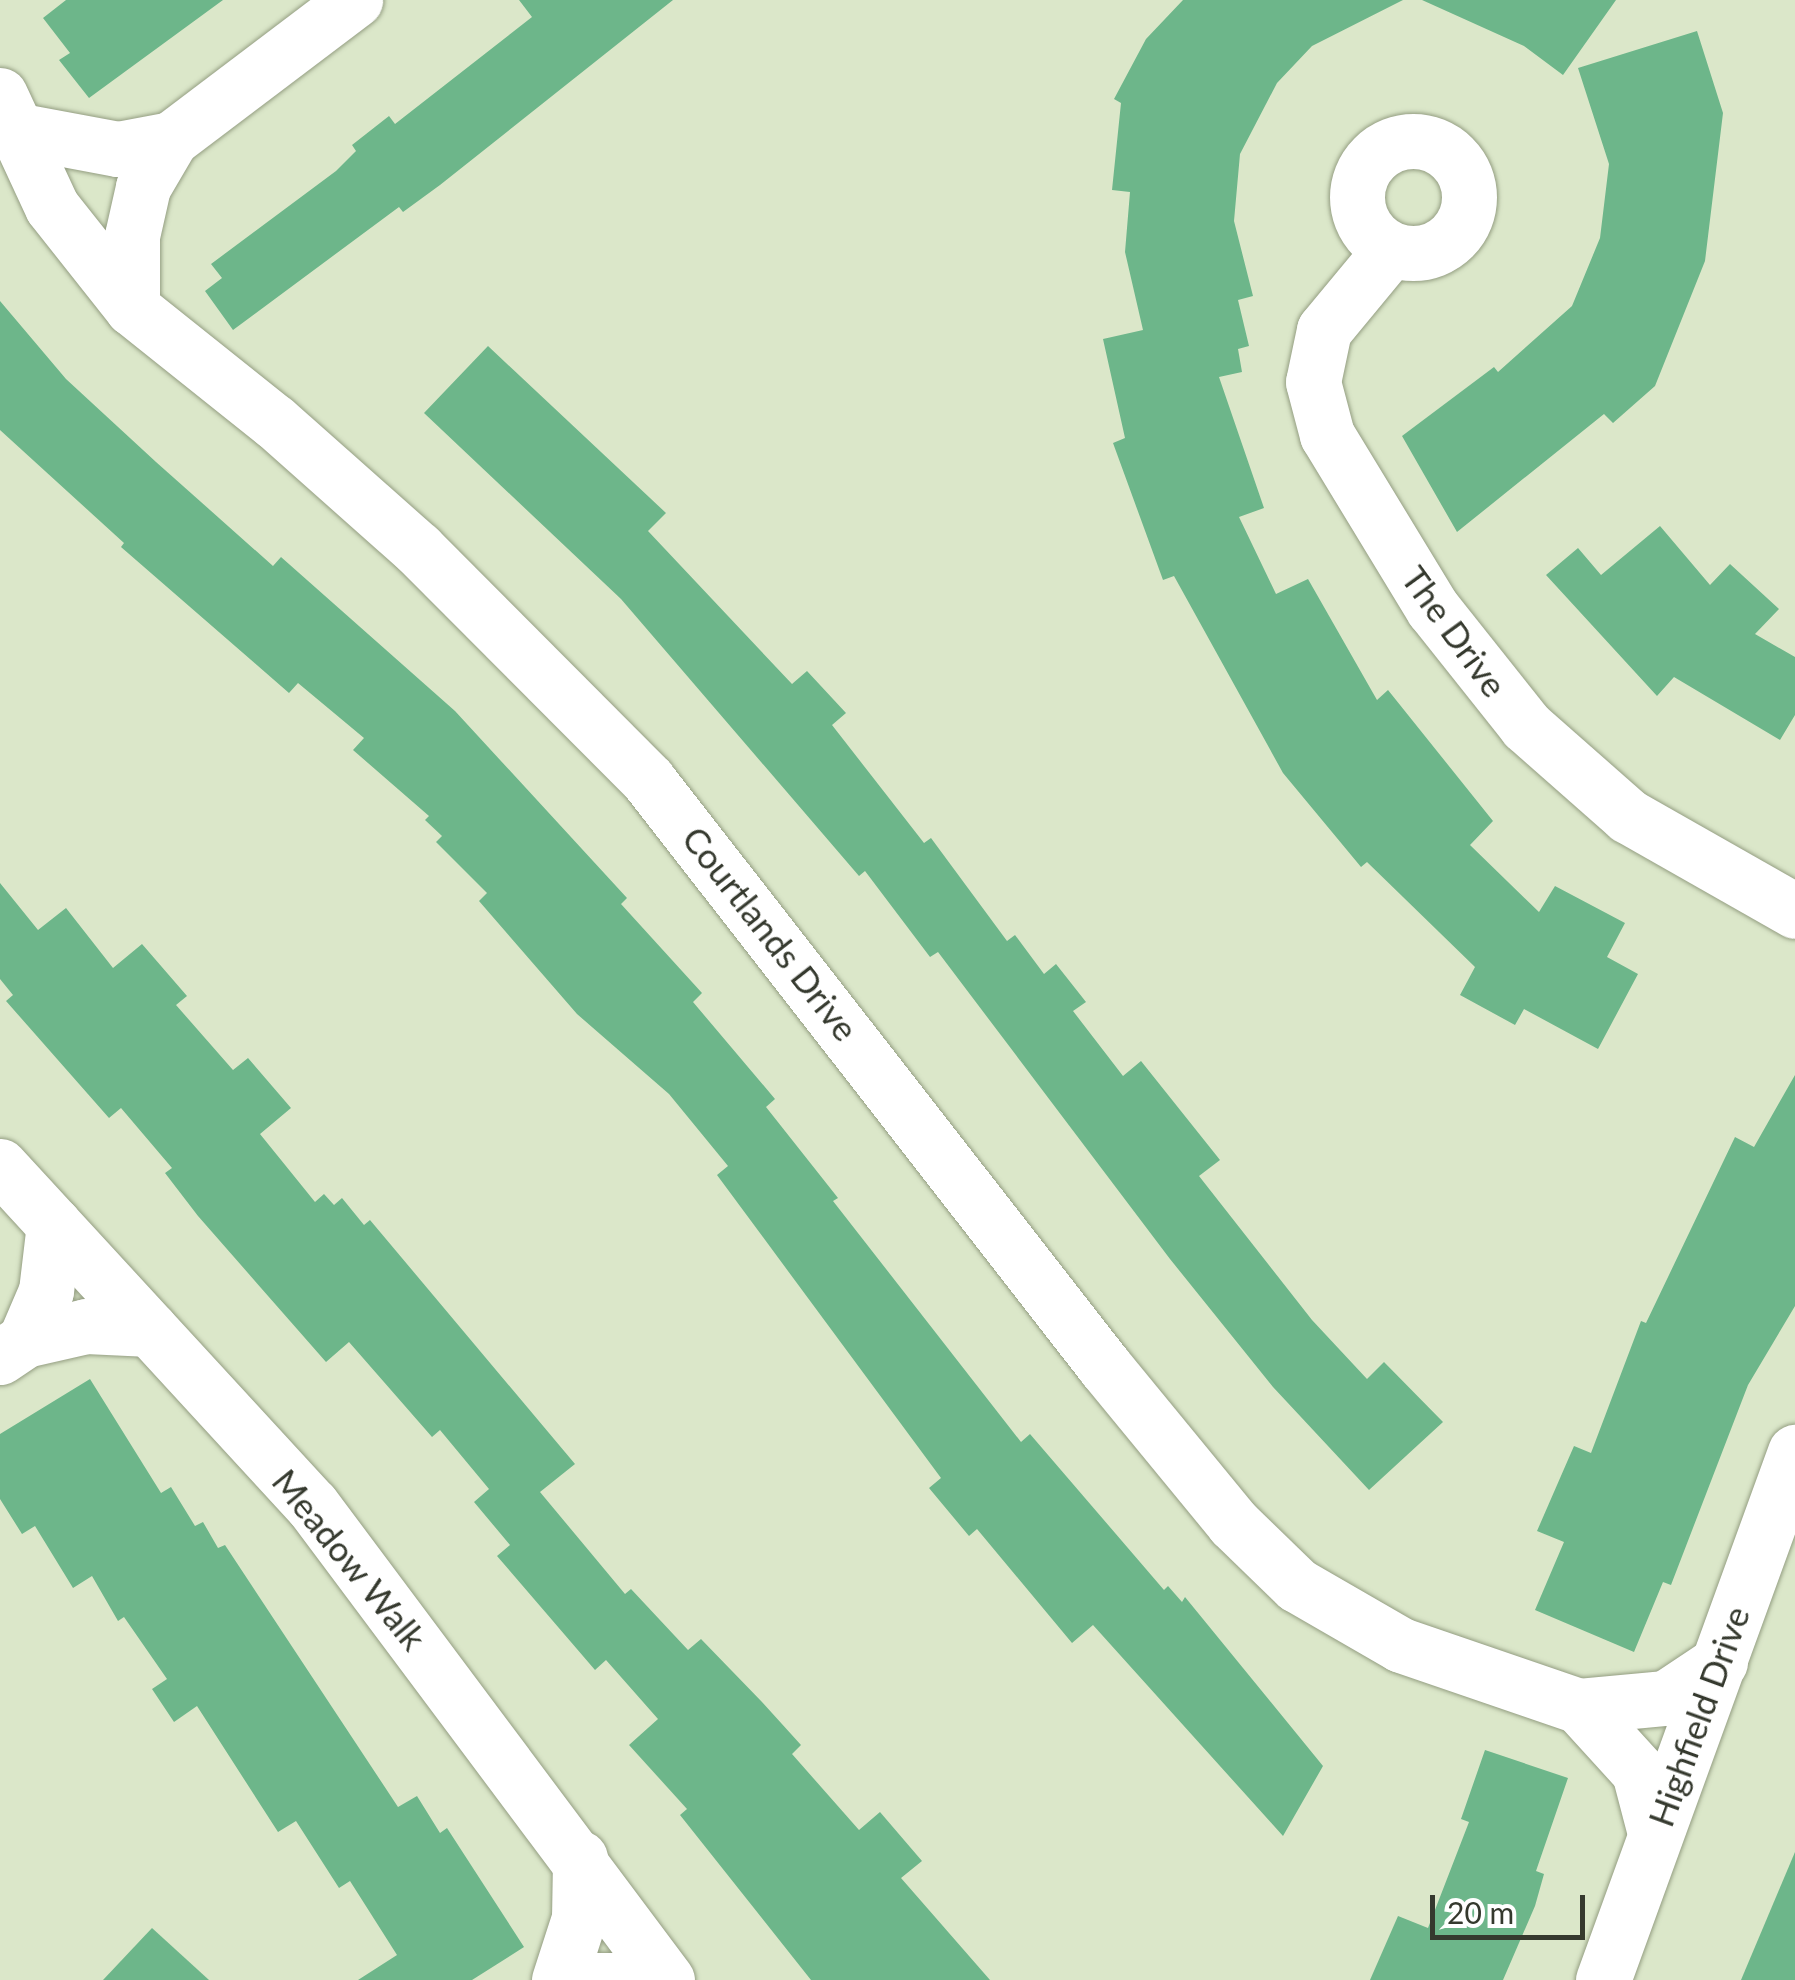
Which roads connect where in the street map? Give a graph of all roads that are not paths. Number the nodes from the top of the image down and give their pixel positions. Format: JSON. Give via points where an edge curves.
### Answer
{"nodes":[{"id":1,"x":355,"y":0,"type":"edge"},
{"id":2,"x":8,"y":113,"type":"edge"},
{"id":3,"x":170,"y":138,"type":"junction"},
{"id":4,"x":1391,"y":249,"type":"dead end"},
{"id":5,"x":132,"y":308,"type":"junction"},
{"id":6,"x":1795,"y":910,"type":"edge"},
{"id":7,"x":0,"y":1166,"type":"edge"},
{"id":8,"x":54,"y":1224,"type":"junction"},
{"id":9,"x":150,"y":1329,"type":"junction"},
{"id":10,"x":12,"y":1348,"type":"edge"},
{"id":11,"x":1795,"y":1452,"type":"edge"},
{"id":12,"x":1720,"y":1662,"type":"junction"},
{"id":13,"x":1579,"y":1706,"type":"junction"},
{"id":14,"x":1655,"y":1832,"type":"junction"},
{"id":15,"x":580,"y":1858,"type":"junction"},
{"id":16,"x":558,"y":1980,"type":"edge"},
{"id":17,"x":593,"y":1980,"type":"edge"},
{"id":18,"x":634,"y":1980,"type":"edge"},
{"id":19,"x":666,"y":1980,"type":"edge"},
{"id":20,"x":1602,"y":1980,"type":"edge"}],
"edges":[{"from":1,"to":3,"type":"street"},
{"from":2,"to":3,"type":"street","via":[[118,149]]},
{"from":2,"to":5,"type":"street","name":"Courtlands Drive","via":[[52,207]]},
{"from":3,"to":5,"type":"street","via":[[143,186],[132,236]]},
{"from":4,"to":6,"type":"street","name":"The Drive","via":[[1324,330],[1313,382],[1327,436],[1432,609],[1526,726],[1628,816]]},
{"from":5,"to":13,"type":"street","name":"Courtlands Drive","via":[[418,549],[648,780],[1233,1523],[1297,1584],[1402,1646]]},
{"from":7,"to":8,"type":"street","name":"Meadow Walk"},
{"from":8,"to":9,"type":"street","name":"Meadow Walk"},
{"from":8,"to":10,"type":"street","via":[[46,1291]]},
{"from":9,"to":10,"type":"street","via":[[86,1326]]},
{"from":9,"to":15,"type":"street","name":"Meadow Walk","via":[[312,1505]]},
{"from":11,"to":12,"type":"street","name":"Highfield Drive"},
{"from":12,"to":13,"type":"street","name":"Courtlands Drive","via":[[1666,1698]]},
{"from":12,"to":14,"type":"street","name":"Highfield Drive"},
{"from":13,"to":14,"type":"street","name":"Courtlands Drive","via":[[1640,1772]]},
{"from":14,"to":20,"type":"street","name":"Highfield Drive"},
{"from":15,"to":16,"type":"street","via":[[579,1918]]},
{"from":15,"to":19,"type":"street","name":"Meadow Walk"},
{"from":17,"to":18,"type":"street"}]}
